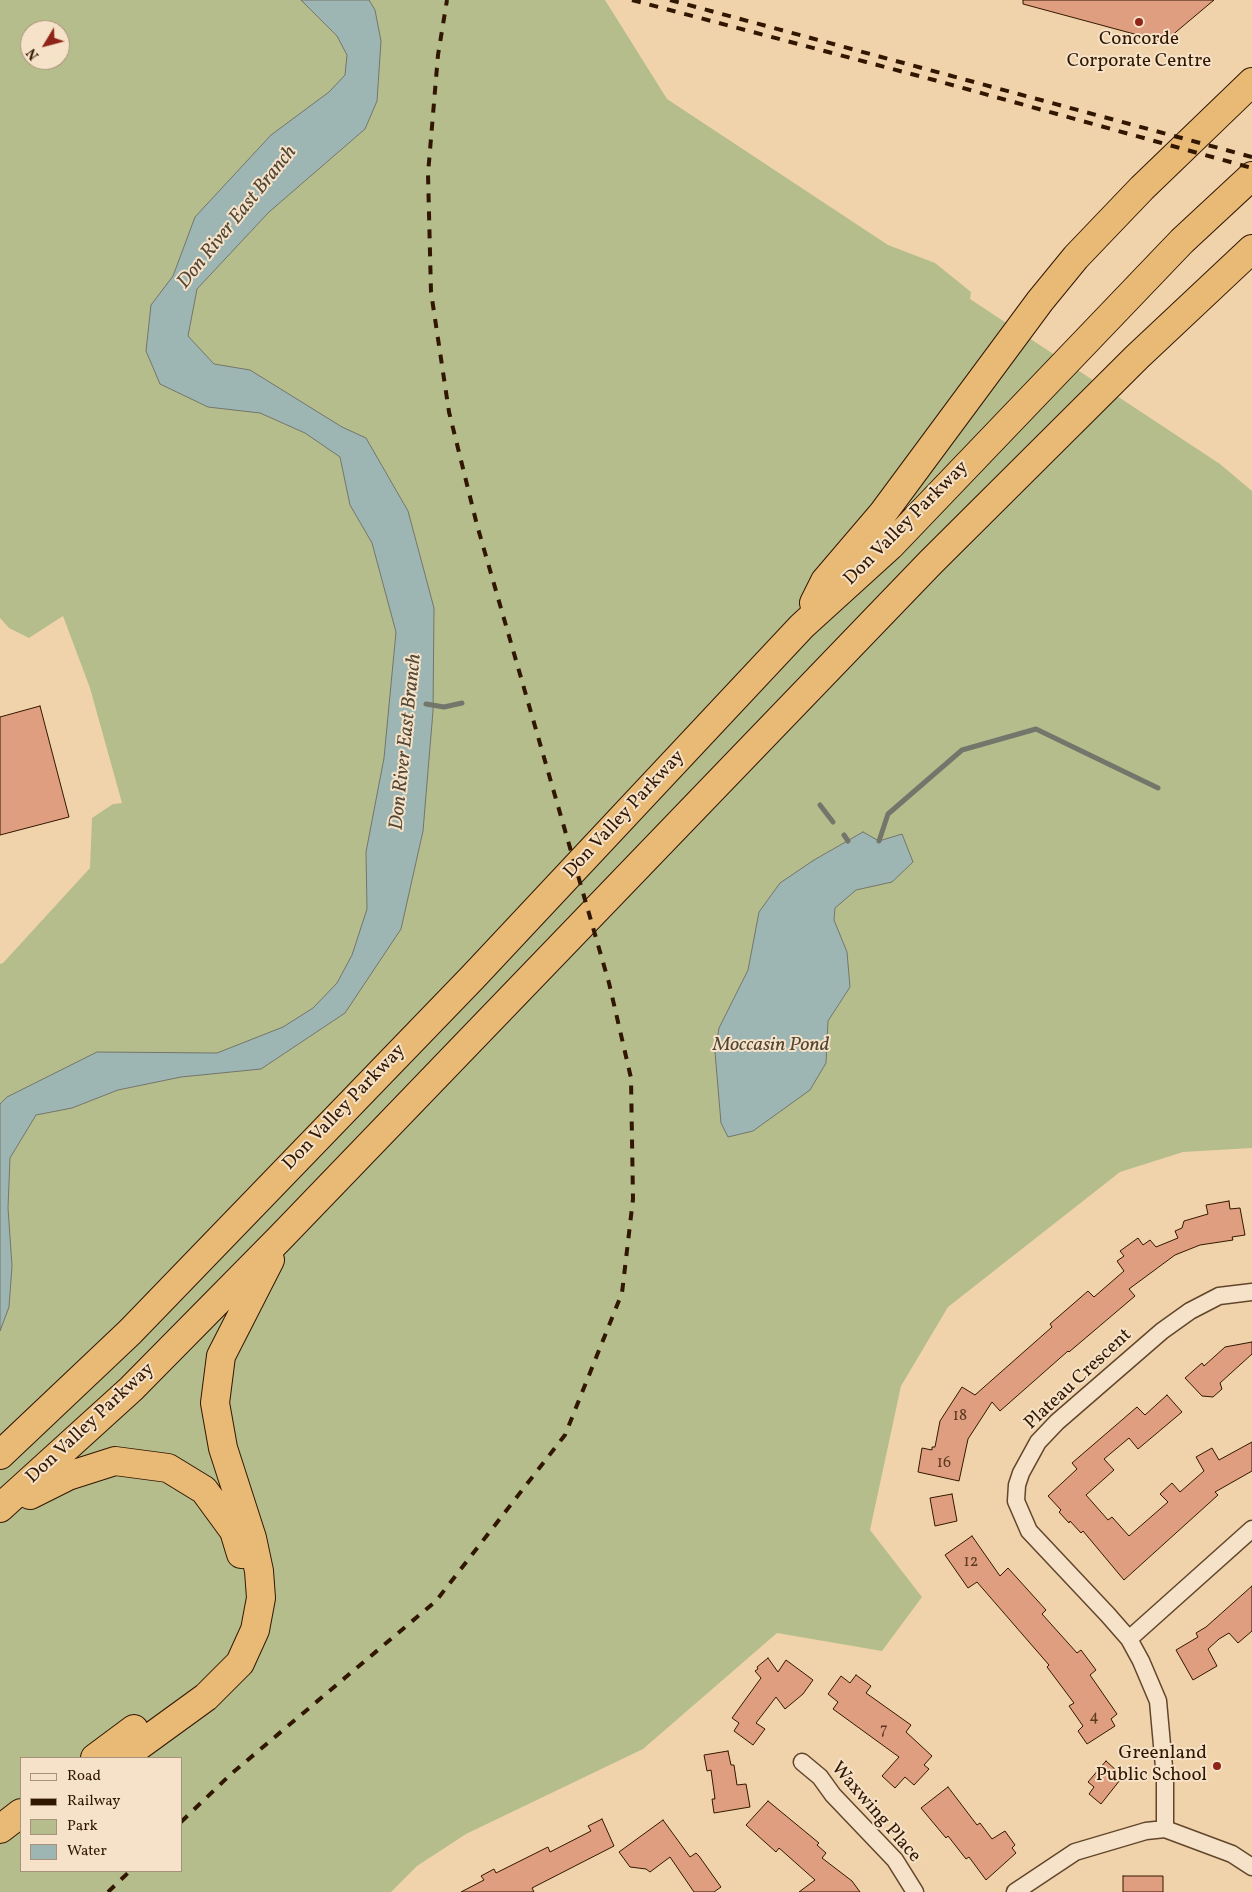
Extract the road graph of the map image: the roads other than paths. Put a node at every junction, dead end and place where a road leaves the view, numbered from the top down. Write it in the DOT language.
graph roads {
  1 [pos="1252,82"];
  2 [pos="1252,176"];
  3 [pos="1252,249"];
  4 [pos="802,626"];
  5 [pos="280,1238"];
  6 [pos="1252,1292"];
  7 [pos="67,1390"];
  8 [pos="0,1431"];
  9 [pos="0,1455"];
  10 [pos="0,1509"];
  11 [pos="1252,1530"];
  12 [pos="1129,1639"];
  13 [pos="96,1757"];
  14 [pos="123,1757"];
  15 [pos="802,1762"];
  16 [pos="20,1815"];
  17 [pos="0,1829"];
  18 [pos="1165,1829"];
  19 [pos="20,1833"];
  20 [pos="0,1847"];
  21 [pos="1252,1867"];
  22 [pos="915,1892"];
  23 [pos="1015,1892"];
  1 -- 4 [label="highway"];
  2 -- 4 [label="highway, Don Valley Parkway"];
  3 -- 5 [label="highway, Don Valley Parkway"];
  4 -- 7 [label="highway, Don Valley Parkway"];
  5 -- 10 [label="highway, Don Valley Parkway"];
  5 -- 14 [label="highway"];
  6 -- 12 [label="street, Plateau Crescent"];
  7 -- 8 [label="highway"];
  7 -- 9 [label="highway, Don Valley Parkway"];
  10 -- 13 [label="highway"];
  11 -- 12 [label="street"];
  12 -- 18 [label="street, Plateau Crescent"];
  15 -- 22 [label="street, Waxwing Place"];
  16 -- 17 [label="highway"];
  18 -- 21 [label="street"];
  18 -- 23 [label="street"];
  19 -- 20 [label="highway"];
}
